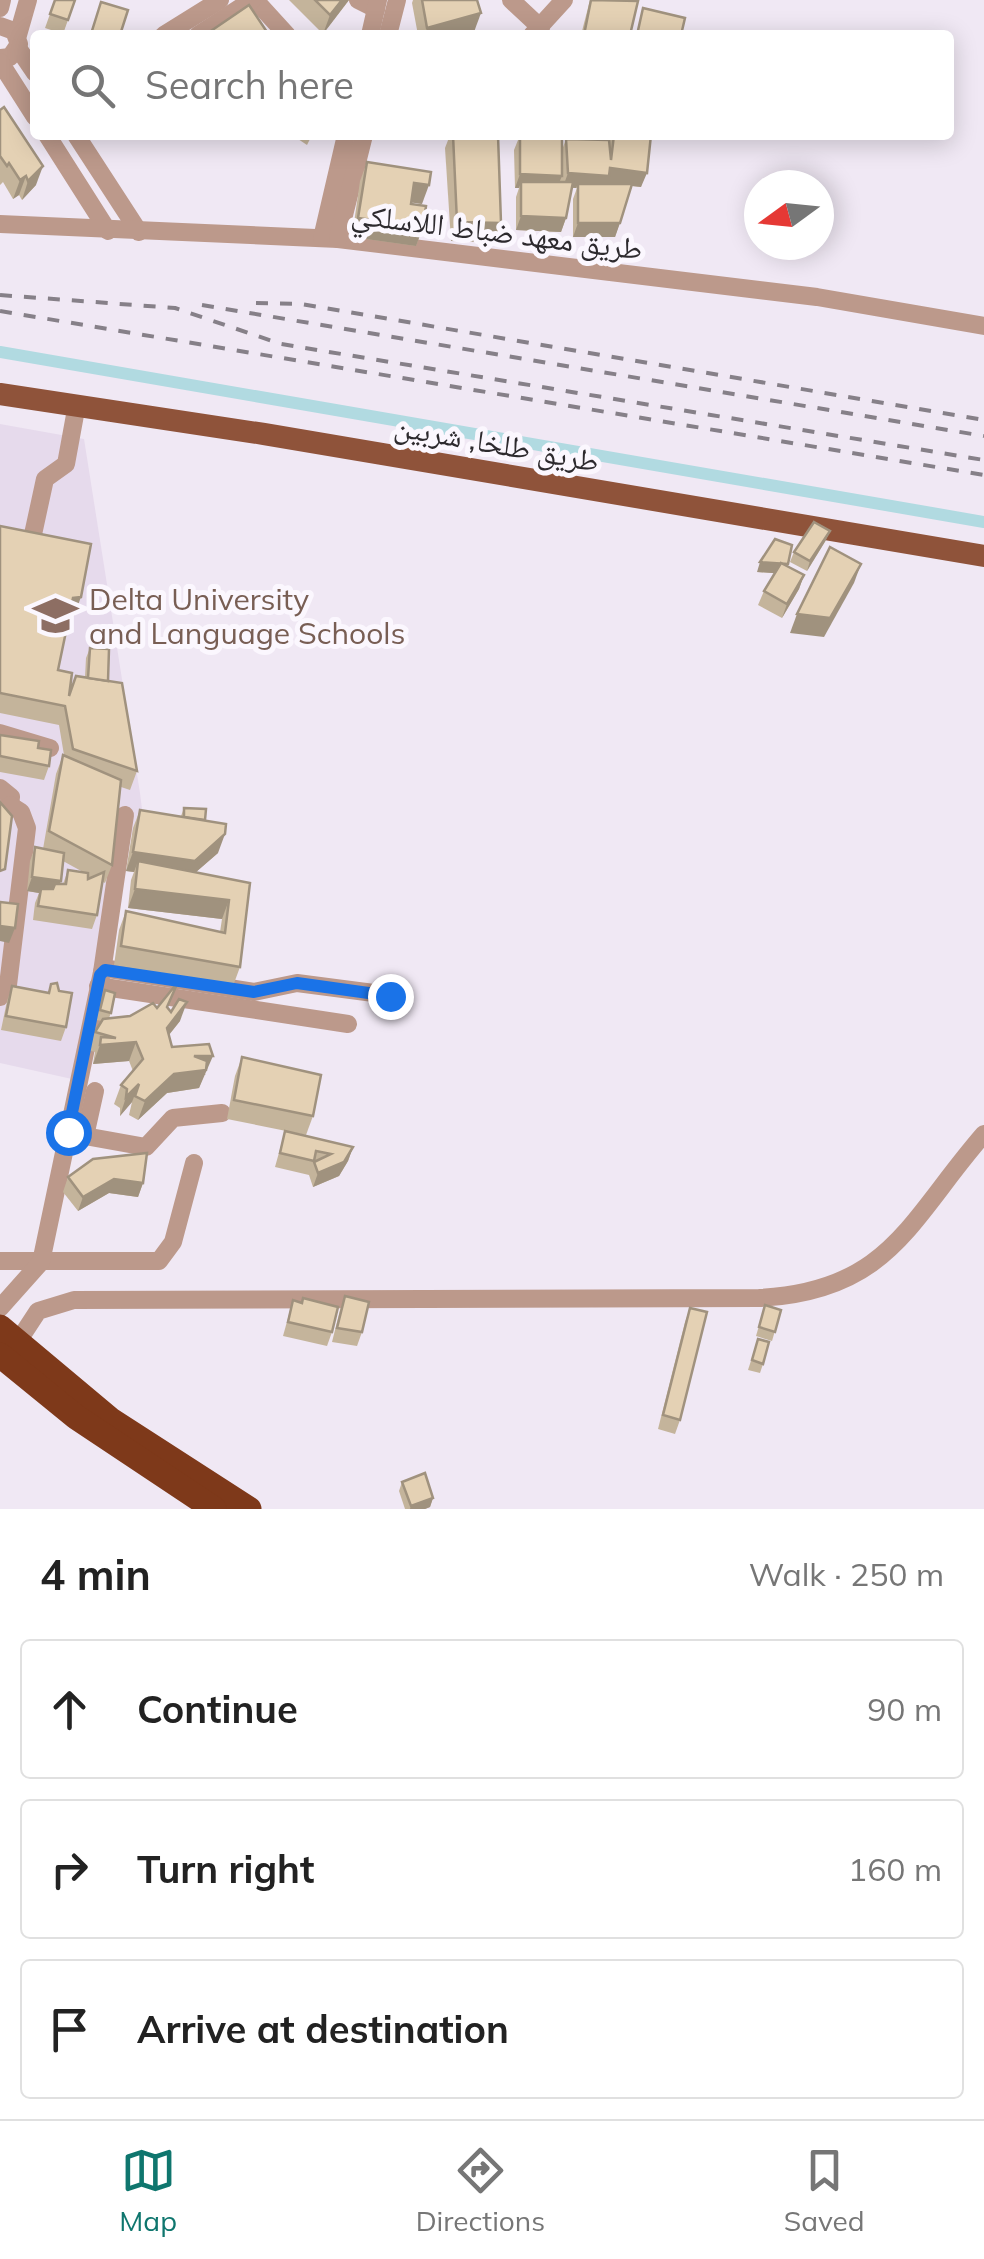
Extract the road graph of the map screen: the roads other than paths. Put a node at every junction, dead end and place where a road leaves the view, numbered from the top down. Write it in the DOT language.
graph roads {
  1 [pos="2,0"];
  2 [pos="28,0"];
  3 [pos="220,0"];
  4 [pos="254,0"];
  5 [pos="358,0"];
  6 [pos="397,0"];
  7 [pos="511,0"];
  8 [pos="557,3"];
  9 [pos="377,5"];
  10 [pos="0,8"];
  11 [pos="0,26"];
  12 [pos="172,30"];
  13 [pos="206,30"];
  14 [pos="282,30"];
  15 [pos="371,30"];
  16 [pos="389,30"];
  17 [pos="535,30"];
  18 [pos="537,30"];
  19 [pos="18,42"];
  20 [pos="0,60"];
  21 [pos="30,65"];
  22 [pos="30,109"];
  23 [pos="50,140"];
  24 [pos="79,140"];
  25 [pos="345,140"];
  26 [pos="362,140"];
  27 [pos="0,224"];
  28 [pos="108,231"];
  29 [pos="140,232"];
  30 [pos="330,238"];
  31 [pos="984,326"];
  32 [pos="0,394"];
  33 [pos="77,404"];
  34 [pos="31,539"];
  35 [pos="984,556"];
  36 [pos="0,734"];
  37 [pos="50,748"];
  38 [pos="0,788"];
  39 [pos="5,808"];
  40 [pos="125,815"];
  41 [pos="100,979"];
  42 [pos="390,996"];
  43 [pos="0,997"];
  44 [pos="348,1024"];
  45 [pos="94,1091"];
  46 [pos="222,1113"];
  47 [pos="77,1134"];
  48 [pos="984,1134"];
  49 [pos="194,1163"];
  50 [pos="0,1262"];
  51 [pos="42,1262"];
  52 [pos="0,1308"];
  53 [pos="6,1341"];
  54 [pos="214,1509"];
  55 [pos="249,1509"];
  1 -- 10 [label="street"];
  2 -- 19 [label="street"];
  3 -- 12 [label="street"];
  4 -- 13 [label="street"];
  4 -- 14 [label="street"];
  5 -- 9 [label="street"];
  6 -- 16 [label="street"];
  7 -- 17 [label="street"];
  8 -- 18 [label="street"];
  9 -- 15 [label="street"];
  11 -- 19 [label="street"];
  19 -- 20 [label="street"];
  19 -- 21 [label="street"];
  20 -- 22 [label="street"];
  23 -- 28 [label="street"];
  24 -- 29 [label="street"];
  25 -- 30 [label="street"];
  26 -- 30 [label="street"];
  27 -- 28 [label="street, طريق معهد ضباط اللاسلكي"];
  28 -- 29 [label="street, طريق معهد ضباط اللاسلكي"];
  29 -- 30 [label="street, طريق معهد ضباط اللاسلكي"];
  30 -- 31 [label="street, طريق معهد ضباط اللاسلكي"];
  32 -- 33 [label="main road, طريق طلخا, شربين"];
  33 -- 34 [label="street"];
  33 -- 35 [label="main road, طريق طلخا, شربين"];
  36 -- 37 [label="street"];
  38 -- 39 [label="street"];
  39 -- 43 [label="street"];
  40 -- 41 [label="street"];
  41 -- 42 [label="street"];
  41 -- 44 [label="street"];
  41 -- 47 [label="street"];
  45 -- 47 [label="street"];
  46 -- 47 [label="street"];
  47 -- 51 [label="street"];
  48 -- 53 [label="street"];
  49 -- 51 [label="street"];
  50 -- 51 [label="street"];
  51 -- 52 [label="street"];
  53 -- 54 [label="highway"];
  53 -- 55 [label="highway"];
}
